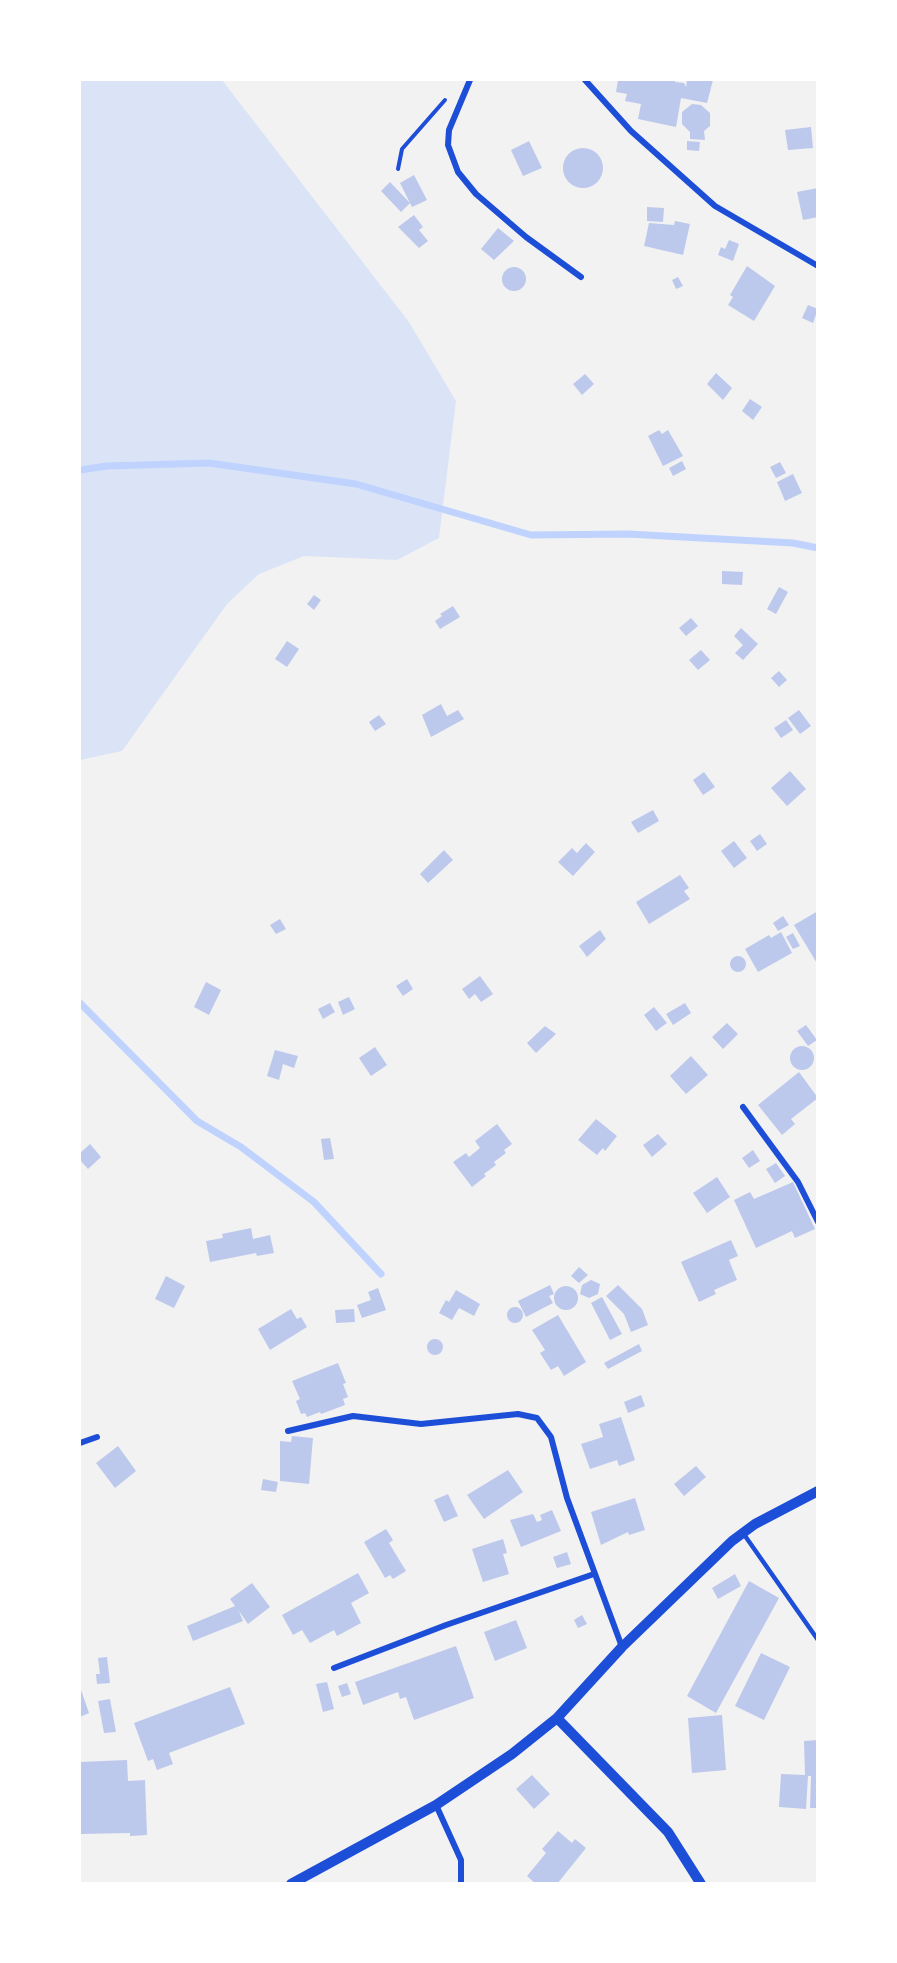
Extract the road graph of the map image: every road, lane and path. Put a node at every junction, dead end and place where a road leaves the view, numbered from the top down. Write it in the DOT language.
graph roads {
  1 [pos="470,80"];
  2 [pos="585,80"];
  3 [pos="448,96"];
  4 [pos="398,169"];
  5 [pos="818,266"];
  6 [pos="581,277"];
  7 [pos="743,1107"];
  8 [pos="818,1222"];
  9 [pos="288,1431"];
  10 [pos="97,1437"];
  11 [pos="80,1443"];
  12 [pos="818,1491"];
  13 [pos="743,1533"];
  14 [pos="594,1574"];
  15 [pos="818,1640"];
  16 [pos="622,1647"];
  17 [pos="334,1668"];
  18 [pos="557,1718"];
  19 [pos="436,1805"];
  20 [pos="291,1884"];
  21 [pos="461,1884"];
  22 [pos="701,1884"];
  1 -- 6 [label="street"];
  2 -- 5 [label="street"];
  3 -- 4 [label="path"];
  7 -- 8 [label="street"];
  9 -- 14 [label="street"];
  10 -- 11 [label="street"];
  12 -- 13 [label="street"];
  13 -- 15 [label="lane"];
  13 -- 16 [label="street"];
  14 -- 16 [label="street"];
  14 -- 17 [label="street"];
  16 -- 18 [label="street"];
  18 -- 19 [label="street"];
  18 -- 22 [label="street"];
  19 -- 20 [label="street"];
  19 -- 21 [label="street"];
}
